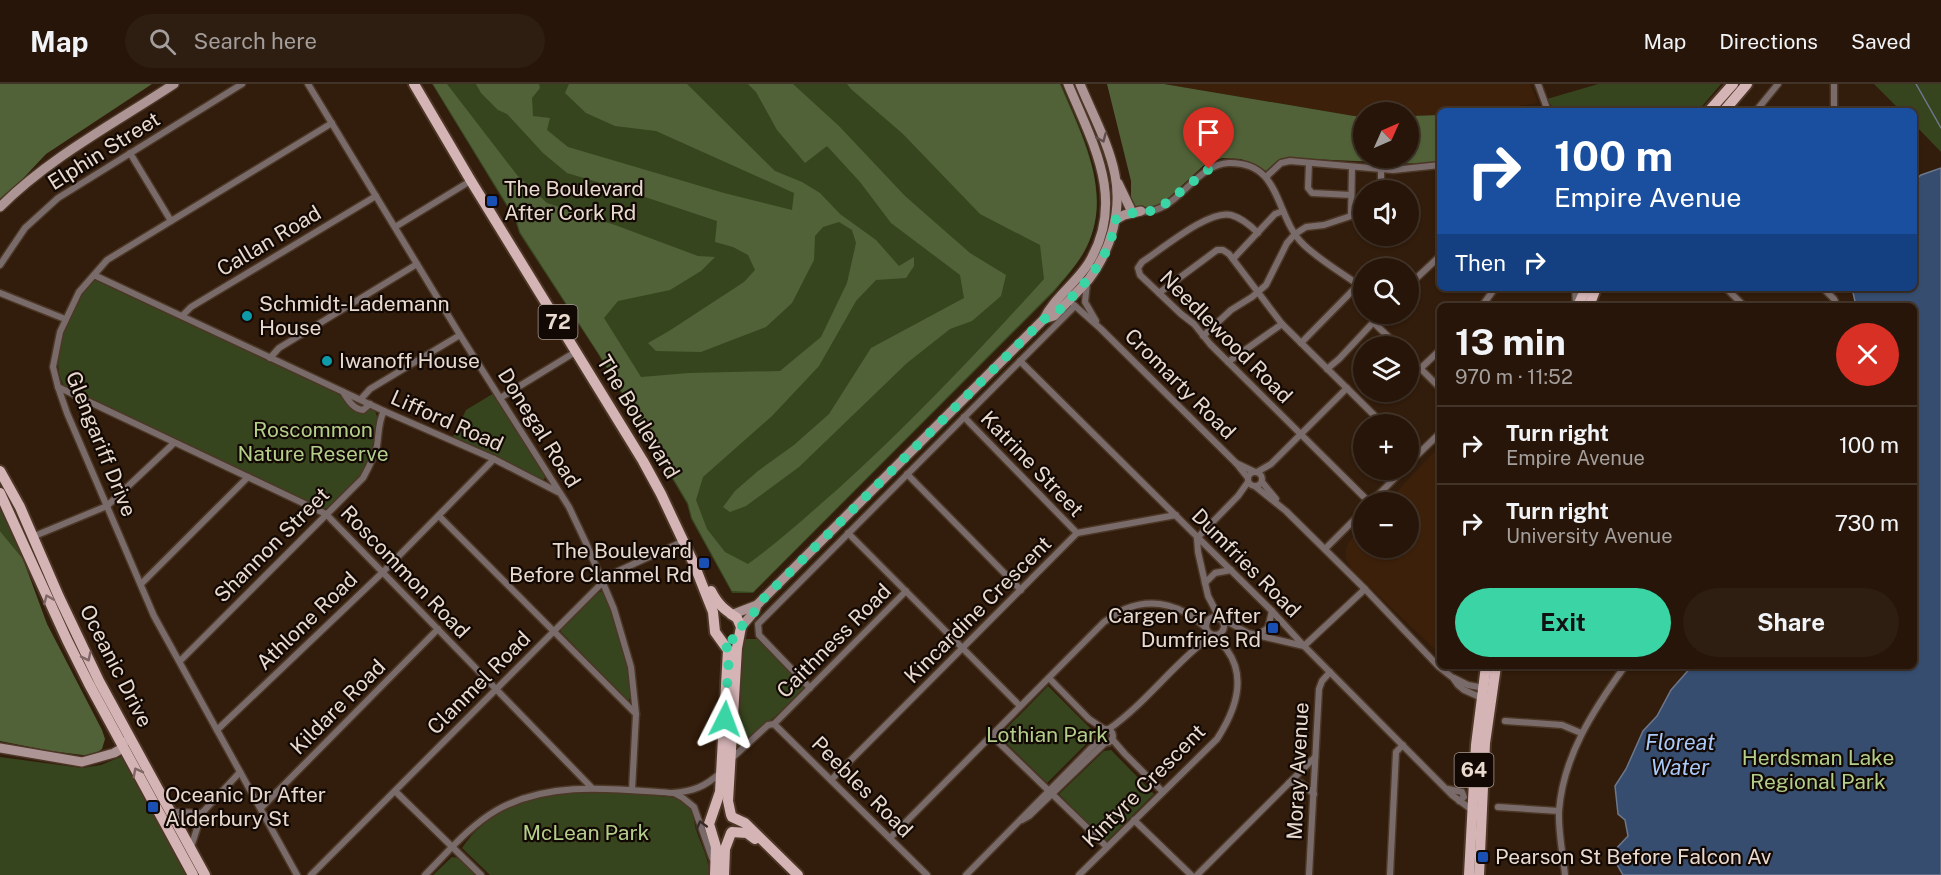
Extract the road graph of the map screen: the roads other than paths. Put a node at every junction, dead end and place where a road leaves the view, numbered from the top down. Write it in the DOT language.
graph roads {
  1 [pos="174,84"];
  2 [pos="242,84"];
  3 [pos="308,84"];
  4 [pos="414,84"];
  5 [pos="420,84"];
  6 [pos="1068,84"];
  7 [pos="1080,84"];
  8 [pos="1538,84"];
  9 [pos="1733,84"];
  10 [pos="1747,84"];
  11 [pos="1778,84"];
  12 [pos="1834,84"];
  13 [pos="1547,108"];
  14 [pos="1713,108"];
  15 [pos="1727,108"];
  16 [pos="1758,108"];
  17 [pos="1834,108"];
  18 [pos="332,123"];
  19 [pos="130,153"];
  20 [pos="1309,163"];
  21 [pos="1437,165"];
  22 [pos="1352,166"];
  23 [pos="1382,169"];
  24 [pos="1266,177"];
  25 [pos="1116,178"];
  26 [pos="473,179"];
  27 [pos="1381,180"];
  28 [pos="1351,195"];
  29 [pos="375,196"];
  30 [pos="1111,205"];
  31 [pos="0,207"];
  32 [pos="1136,210"];
  33 [pos="1283,211"];
  34 [pos="1351,216"];
  35 [pos="1115,220"];
  36 [pos="171,221"];
  37 [pos="395,227"];
  38 [pos="1258,233"];
  39 [pos="1295,234"];
  40 [pos="1437,258"];
  41 [pos="1233,259"];
  42 [pos="417,264"];
  43 [pos="0,265"];
  44 [pos="93,274"];
  45 [pos="1419,275"];
  46 [pos="1087,281"];
  47 [pos="1353,282"];
  48 [pos="1589,291"];
  49 [pos="1729,291"];
  50 [pos="1826,291"];
  51 [pos="1259,292"];
  52 [pos="0,293"];
  53 [pos="1159,293"];
  54 [pos="1353,294"];
  55 [pos="1069,300"];
  56 [pos="1579,303"];
  57 [pos="1741,303"];
  58 [pos="1836,303"];
  59 [pos="182,316"];
  60 [pos="65,319"];
  61 [pos="1282,324"];
  62 [pos="1371,324"];
  63 [pos="1375,324"];
  64 [pos="1101,329"];
  65 [pos="460,335"];
  66 [pos="1203,336"];
  67 [pos="1388,336"];
  68 [pos="1301,343"];
  69 [pos="578,350"];
  70 [pos="1437,353"];
  71 [pos="270,358"];
  72 [pos="1020,361"];
  73 [pos="1228,362"];
  74 [pos="1421,368"];
  75 [pos="1328,369"];
  76 [pos="1437,385"];
  77 [pos="58,387"];
  78 [pos="1347,388"];
  79 [pos="342,391"];
  80 [pos="500,398"];
  81 [pos="361,399"];
  82 [pos="370,404"];
  83 [pos="384,411"];
  84 [pos="1373,414"];
  85 [pos="964,417"];
  86 [pos="1300,434"];
  87 [pos="1437,436"];
  88 [pos="174,442"];
  89 [pos="1419,454"];
  90 [pos="494,459"];
  91 [pos="1236,463"];
  92 [pos="1271,464"];
  93 [pos="0,471"];
  94 [pos="1256,472"];
  95 [pos="908,474"];
  96 [pos="248,477"];
  97 [pos="1248,480"];
  98 [pos="1393,480"];
  99 [pos="1259,484"];
  100 [pos="558,492"];
  101 [pos="1360,492"];
  102 [pos="1380,492"];
  103 [pos="0,493"];
  104 [pos="1238,496"];
  105 [pos="107,506"];
  106 [pos="326,514"];
  107 [pos="1176,515"];
  108 [pos="439,516"];
  109 [pos="1353,521"];
  110 [pos="848,533"];
  111 [pos="1077,533"];
  112 [pos="28,538"];
  113 [pos="1197,538"];
  114 [pos="685,540"];
  115 [pos="1325,549"];
  116 [pos="1231,570"];
  117 [pos="382,572"];
  118 [pos="604,581"];
  119 [pos="1205,583"];
  120 [pos="141,584"];
  121 [pos="1365,589"];
  122 [pos="1021,590"];
  123 [pos="906,591"];
  124 [pos="1213,604"];
  125 [pos="757,605"];
  126 [pos="1272,611"];
  127 [pos="730,614"];
  128 [pos="1195,617"];
  129 [pos="1209,619"];
  130 [pos="1222,620"];
  131 [pos="715,625"];
  132 [pos="1206,628"];
  133 [pos="438,629"];
  134 [pos="1241,630"];
  135 [pos="740,631"];
  136 [pos="1223,631"];
  137 [pos="554,632"];
  138 [pos="1213,635"];
  139 [pos="1256,636"];
  140 [pos="723,640"];
  141 [pos="1304,646"];
  142 [pos="1195,648"];
  143 [pos="963,649"];
  144 [pos="1227,650"];
  145 [pos="180,661"];
  146 [pos="1437,664"];
  147 [pos="1443,669"];
  148 [pos="1486,669"];
  149 [pos="1495,669"];
  150 [pos="1623,669"];
  151 [pos="1330,672"];
  152 [pos="1048,678"];
  153 [pos="1453,678"];
  154 [pos="497,688"];
  155 [pos="810,688"];
  156 [pos="1486,694"];
  157 [pos="1020,706"];
  158 [pos="636,714"];
  159 [pos="119,717"];
  160 [pos="1506,721"];
  161 [pos="774,723"];
  162 [pos="217,730"];
  163 [pos="1581,733"];
  164 [pos="991,735"];
  165 [pos="1106,736"];
  166 [pos="123,745"];
  167 [pos="1403,745"];
  168 [pos="0,748"];
  169 [pos="138,751"];
  170 [pos="1316,756"];
  171 [pos="730,760"];
  172 [pos="722,771"];
  173 [pos="240,772"];
  174 [pos="831,780"];
  175 [pos="1288,783"];
  176 [pos="592,788"];
  177 [pos="632,790"];
  178 [pos="395,791"];
  179 [pos="1050,792"];
  180 [pos="1163,792"];
  181 [pos="673,793"];
  182 [pos="1314,794"];
  183 [pos="1498,807"];
  184 [pos="261,808"];
  185 [pos="1472,810"];
  186 [pos="1559,810"];
  187 [pos="202,813"];
  188 [pos="714,814"];
  189 [pos="731,816"];
  190 [pos="168,819"];
  191 [pos="1134,820"];
  192 [pos="731,832"];
  193 [pos="713,834"];
  194 [pos="890,838"];
  195 [pos="184,847"];
  196 [pos="1107,847"];
  197 [pos="453,848"];
  198 [pos="715,871"];
  199 [pos="193,875"];
  200 [pos="205,875"];
  201 [pos="297,875"];
  202 [pos="311,875"];
  203 [pos="425,875"];
  204 [pos="481,875"];
  205 [pos="724,875"];
  206 [pos="791,875"];
  207 [pos="798,875"];
  208 [pos="927,875"];
  209 [pos="966,875"];
  210 [pos="1079,875"];
  211 [pos="1191,875"];
  212 [pos="1197,875"];
  213 [pos="1309,875"];
  214 [pos="1390,875"];
  215 [pos="1469,875"];
  216 [pos="1479,875"];
  217 [pos="1565,875"];
  1 -- 31 [label="main road"];
  2 -- 19 [label="street, Elphin Street"];
  3 -- 18 [label="street, Donegal Road"];
  4 -- 26 [label="main road, The Boulevard / 72"];
  5 -- 26 [label="main road, The Boulevard / 72"];
  6 -- 30 [label="main road"];
  7 -- 25 [label="main road, one-way"];
  8 -- 13 [label="street"];
  9 -- 14 [label="main road"];
  10 -- 15 [label="main road"];
  11 -- 16 [label="street"];
  12 -- 17 [label="street"];
  18 -- 29 [label="street, Donegal Road"];
  18 -- 36 [label="street, Glengariff Drive"];
  19 -- 36 [label="street"];
  19 -- 43 [label="street, Elphin Street"];
  20 -- 22 [label="street"];
  20 -- 24 [label="street"];
  20 -- 28 [label="street"];
  21 -- 23 [label="street"];
  22 -- 23 [label="street"];
  22 -- 28 [label="street"];
  23 -- 27 [label="street"];
  24 -- 32 [label="street"];
  24 -- 33 [label="street"];
  25 -- 30 [label="main road"];
  25 -- 32 [label="main road"];
  26 -- 37 [label="street"];
  26 -- 69 [label="main road, The Boulevard / 72"];
  28 -- 34 [label="street"];
  29 -- 37 [label="street, Donegal Road"];
  29 -- 59 [label="street, Callan Road"];
  30 -- 32 [label="street"];
  30 -- 35 [label="main road"];
  30 -- 55 [label="main road"];
  32 -- 35 [label="main road"];
  33 -- 38 [label="street"];
  33 -- 39 [label="street"];
  34 -- 39 [label="street"];
  35 -- 46 [label="main road"];
  36 -- 44 [label="street, Glengariff Drive"];
  37 -- 42 [label="street, Donegal Road"];
  38 -- 41 [label="street"];
  38 -- 53 [label="street, Needlewood Road"];
  39 -- 47 [label="street"];
  39 -- 51 [label="street"];
  40 -- 45 [label="street"];
  41 -- 51 [label="street"];
  41 -- 53 [label="street"];
  42 -- 65 [label="street, Donegal Road"];
  42 -- 71 [label="street"];
  44 -- 59 [label="street, Lifford Road"];
  44 -- 60 [label="street, Glengariff Drive"];
  46 -- 55 [label="main road"];
  46 -- 64 [label="street, Cromarty Road"];
  48 -- 56 [label="main road"];
  49 -- 57 [label="street"];
  50 -- 58 [label="street"];
  51 -- 61 [label="street"];
  51 -- 66 [label="street"];
  52 -- 60 [label="street"];
  53 -- 66 [label="street, Needlewood Road"];
  54 -- 68 [label="street"];
  55 -- 64 [label="street, Cromarty Road"];
  55 -- 72 [label="street"];
  55 -- 125 [label="main road"];
  59 -- 71 [label="street, Lifford Road"];
  60 -- 77 [label="street, Glengariff Drive"];
  61 -- 68 [label="street"];
  61 -- 73 [label="street"];
  62 -- 75 [label="street"];
  63 -- 67 [label="street"];
  64 -- 91 [label="street, Cromarty Road"];
  65 -- 80 [label="street, Donegal Road"];
  65 -- 81 [label="street"];
  66 -- 73 [label="street, Needlewood Road"];
  68 -- 75 [label="street"];
  69 -- 80 [label="street"];
  69 -- 114 [label="main road, The Boulevard / 72"];
  70 -- 74 [label="street"];
  71 -- 79 [label="street, Lifford Road"];
  72 -- 85 [label="street"];
  72 -- 107 [label="street, Dumfries Road"];
  73 -- 86 [label="street, Needlewood Road"];
  74 -- 76 [label="street"];
  75 -- 78 [label="street"];
  77 -- 88 [label="street, Roscommon Road"];
  77 -- 105 [label="street, Glengariff Drive"];
  78 -- 84 [label="street"];
  78 -- 86 [label="street"];
  79 -- 81 [label="street, Lifford Road"];
  79 -- 82 [label="street"];
  80 -- 100 [label="street, Donegal Road"];
  81 -- 82 [label="street, Lifford Road"];
  82 -- 83 [label="street, Lifford Road"];
  83 -- 90 [label="street, Lifford Road"];
  83 -- 106 [label="street, Shannon Street"];
  85 -- 95 [label="street"];
  85 -- 111 [label="street, Katrine Street"];
  86 -- 92 [label="street"];
  86 -- 101 [label="street, Needlewood Road"];
  87 -- 89 [label="street"];
  88 -- 96 [label="street, Roscommon Road"];
  88 -- 105 [label="street"];
  90 -- 100 [label="street, Lifford Road"];
  90 -- 108 [label="street, Athlone Road"];
  91 -- 94 [label="street, Cromarty Road"];
  91 -- 97 [label="street, Cromarty Road"];
  92 -- 94 [label="street"];
  92 -- 99 [label="street"];
  93 -- 112 [label="main road, Oceanic Drive"];
  94 -- 97 [label="street"];
  94 -- 99 [label="street, Cromarty Road"];
  95 -- 110 [label="street"];
  95 -- 122 [label="street"];
  96 -- 106 [label="street, Roscommon Road"];
  96 -- 120 [label="street"];
  97 -- 99 [label="street, Cromarty Road"];
  97 -- 104 [label="street"];
  98 -- 102 [label="street"];
  99 -- 104 [label="street"];
  99 -- 115 [label="street, Cromarty Road"];
  100 -- 118 [label="street, Donegal Road"];
  103 -- 112 [label="main road, Oceanic Drive"];
  104 -- 113 [label="street"];
  105 -- 112 [label="street"];
  105 -- 120 [label="street, Glengariff Drive"];
  106 -- 117 [label="street, Roscommon Road"];
  106 -- 145 [label="street, Shannon Street"];
  107 -- 111 [label="street, Kincardine Crescent"];
  107 -- 113 [label="street, Dumfries Road"];
  108 -- 117 [label="street, Athlone Road"];
  108 -- 137 [label="street"];
  109 -- 115 [label="street"];
  110 -- 123 [label="street"];
  110 -- 155 [label="street"];
  111 -- 122 [label="street, Kincardine Crescent"];
  112 -- 159 [label="main road, Oceanic Drive, one-way"];
  166 -- 112 [label="main road, Oceanic Drive, one-way"];
  113 -- 116 [label="street, Dumfries Road"];
  113 -- 119 [label="street"];
  114 -- 118 [label="street, Clanmel Road"];
  114 -- 127 [label="main road, The Boulevard / 72"];
  114 -- 131 [label="main road, The Boulevard / 72"];
  115 -- 121 [label="street, Cromarty Road"];
  116 -- 119 [label="street"];
  116 -- 126 [label="street, Dumfries Road"];
  117 -- 133 [label="street, Roscommon Road"];
  117 -- 162 [label="street, Athlone Road"];
  118 -- 137 [label="street, Clanmel Road"];
  118 -- 158 [label="street, Donegal Road"];
  119 -- 124 [label="street"];
  120 -- 145 [label="street, Glengariff Drive"];
  121 -- 141 [label="street"];
  121 -- 146 [label="street, Cromarty Road"];
  122 -- 143 [label="street, Kincardine Crescent"];
  123 -- 143 [label="street"];
  123 -- 155 [label="street, Caithness Road"];
  124 -- 129 [label="street"];
  124 -- 130 [label="street"];
  125 -- 127 [label="main road"];
  125 -- 135 [label="main road"];
  126 -- 139 [label="street"];
  126 -- 141 [label="street, Dumfries Road"];
  127 -- 131 [label="main road"];
  127 -- 135 [label="main road, 72"];
  128 -- 129 [label="street"];
  128 -- 132 [label="street, Kintyre Crescent"];
  128 -- 152 [label="street"];
  129 -- 130 [label="street"];
  129 -- 132 [label="street"];
  130 -- 134 [label="street"];
  130 -- 136 [label="street, Kintyre Crescent"];
  131 -- 140 [label="main road, 72"];
  132 -- 138 [label="street, Kintyre Crescent"];
  132 -- 142 [label="street"];
  133 -- 154 [label="street, Roscommon Road"];
  133 -- 184 [label="street, Kildare Road"];
  134 -- 136 [label="street"];
  134 -- 139 [label="street"];
  135 -- 140 [label="main road"];
  135 -- 171 [label="main road"];
  136 -- 138 [label="street"];
  136 -- 144 [label="street, Kintyre Crescent"];
  137 -- 154 [label="street, Clanmel Road"];
  137 -- 158 [label="street"];
  138 -- 142 [label="street"];
  138 -- 144 [label="street, Kintyre Crescent"];
  139 -- 141 [label="street"];
  140 -- 172 [label="main road, 72"];
  141 -- 151 [label="street, Dumfries Road"];
  142 -- 165 [label="street"];
  143 -- 157 [label="street"];
  143 -- 174 [label="street, Kincardine Crescent"];
  144 -- 180 [label="street, Kintyre Crescent"];
  145 -- 162 [label="street, Glengariff Drive"];
  147 -- 153 [label="street, Cromarty Road"];
  148 -- 156 [label="main road, 64"];
  149 -- 156 [label="main road, 64"];
  150 -- 163 [label="street"];
  151 -- 167 [label="street, Dumfries Road"];
  151 -- 170 [label="street, Moray Avenue"];
  152 -- 157 [label="street"];
  152 -- 165 [label="street"];
  153 -- 156 [label="street, Cromarty Road"];
  153 -- 156 [label="street, Cromarty Road"];
  154 -- 176 [label="street, Roscommon Road"];
  154 -- 178 [label="street, Clanmel Road"];
  155 -- 161 [label="street, Caithness Road"];
  156 -- 185 [label="main road, 64"];
  156 -- 216 [label="main road, 64"];
  157 -- 164 [label="street"];
  158 -- 177 [label="street, Donegal Road"];
  159 -- 166 [label="main road"];
  159 -- 169 [label="main road, Oceanic Drive"];
  160 -- 163 [label="street"];
  161 -- 171 [label="street, Caithness Road"];
  161 -- 174 [label="street, Peebles Road"];
  162 -- 173 [label="street, Glengariff Drive"];
  163 -- 186 [label="street"];
  164 -- 179 [label="street"];
  164 -- 194 [label="street"];
  165 -- 179 [label="street"];
  165 -- 180 [label="street"];
  166 -- 168 [label="main road"];
  166 -- 169 [label="main road"];
  190 -- 166 [label="main road, Oceanic Drive, one-way"];
  167 -- 185 [label="street, Dumfries Road"];
  167 -- 214 [label="street"];
  169 -- 190 [label="main road, Oceanic Drive"];
  170 -- 175 [label="street"];
  170 -- 182 [label="street, Moray Avenue"];
  171 -- 189 [label="main road"];
  172 -- 181 [label="street"];
  172 -- 188 [label="main road, 72"];
  173 -- 184 [label="street, Glengariff Drive"];
  173 -- 187 [label="street"];
  174 -- 194 [label="street, Peebles Road"];
  175 -- 182 [label="street"];
  175 -- 212 [label="street"];
  176 -- 177 [label="street"];
  176 -- 197 [label="street"];
  177 -- 181 [label="street"];
  178 -- 197 [label="street"];
  178 -- 202 [label="street, Clanmel Road"];
  179 -- 196 [label="street"];
  179 -- 209 [label="street"];
  180 -- 191 [label="street, Kintyre Crescent"];
  198 -- 181 [label="street, one-way"];
  182 -- 213 [label="street, Moray Avenue"];
  183 -- 186 [label="street"];
  184 -- 201 [label="street, Glengariff Drive"];
  185 -- 215 [label="main road, 64"];
  186 -- 217 [label="street"];
  187 -- 190 [label="street"];
  187 -- 195 [label="street"];
  188 -- 189 [label="main road"];
  188 -- 193 [label="main road, 72"];
  189 -- 192 [label="main road"];
  189 -- 207 [label="main road"];
  190 -- 195 [label="main road, Oceanic Drive"];
  191 -- 196 [label="street, Kintyre Crescent"];
  191 -- 211 [label="street"];
  192 -- 193 [label="main road"];
  192 -- 205 [label="main road"];
  192 -- 206 [label="main road"];
  193 -- 198 [label="main road"];
  194 -- 208 [label="street, Peebles Road"];
  195 -- 199 [label="main road, Oceanic Drive"];
  195 -- 200 [label="main road, Oceanic Drive"];
  196 -- 210 [label="street, Kintyre Crescent"];
  197 -- 203 [label="street"];
  197 -- 204 [label="street"];
}
